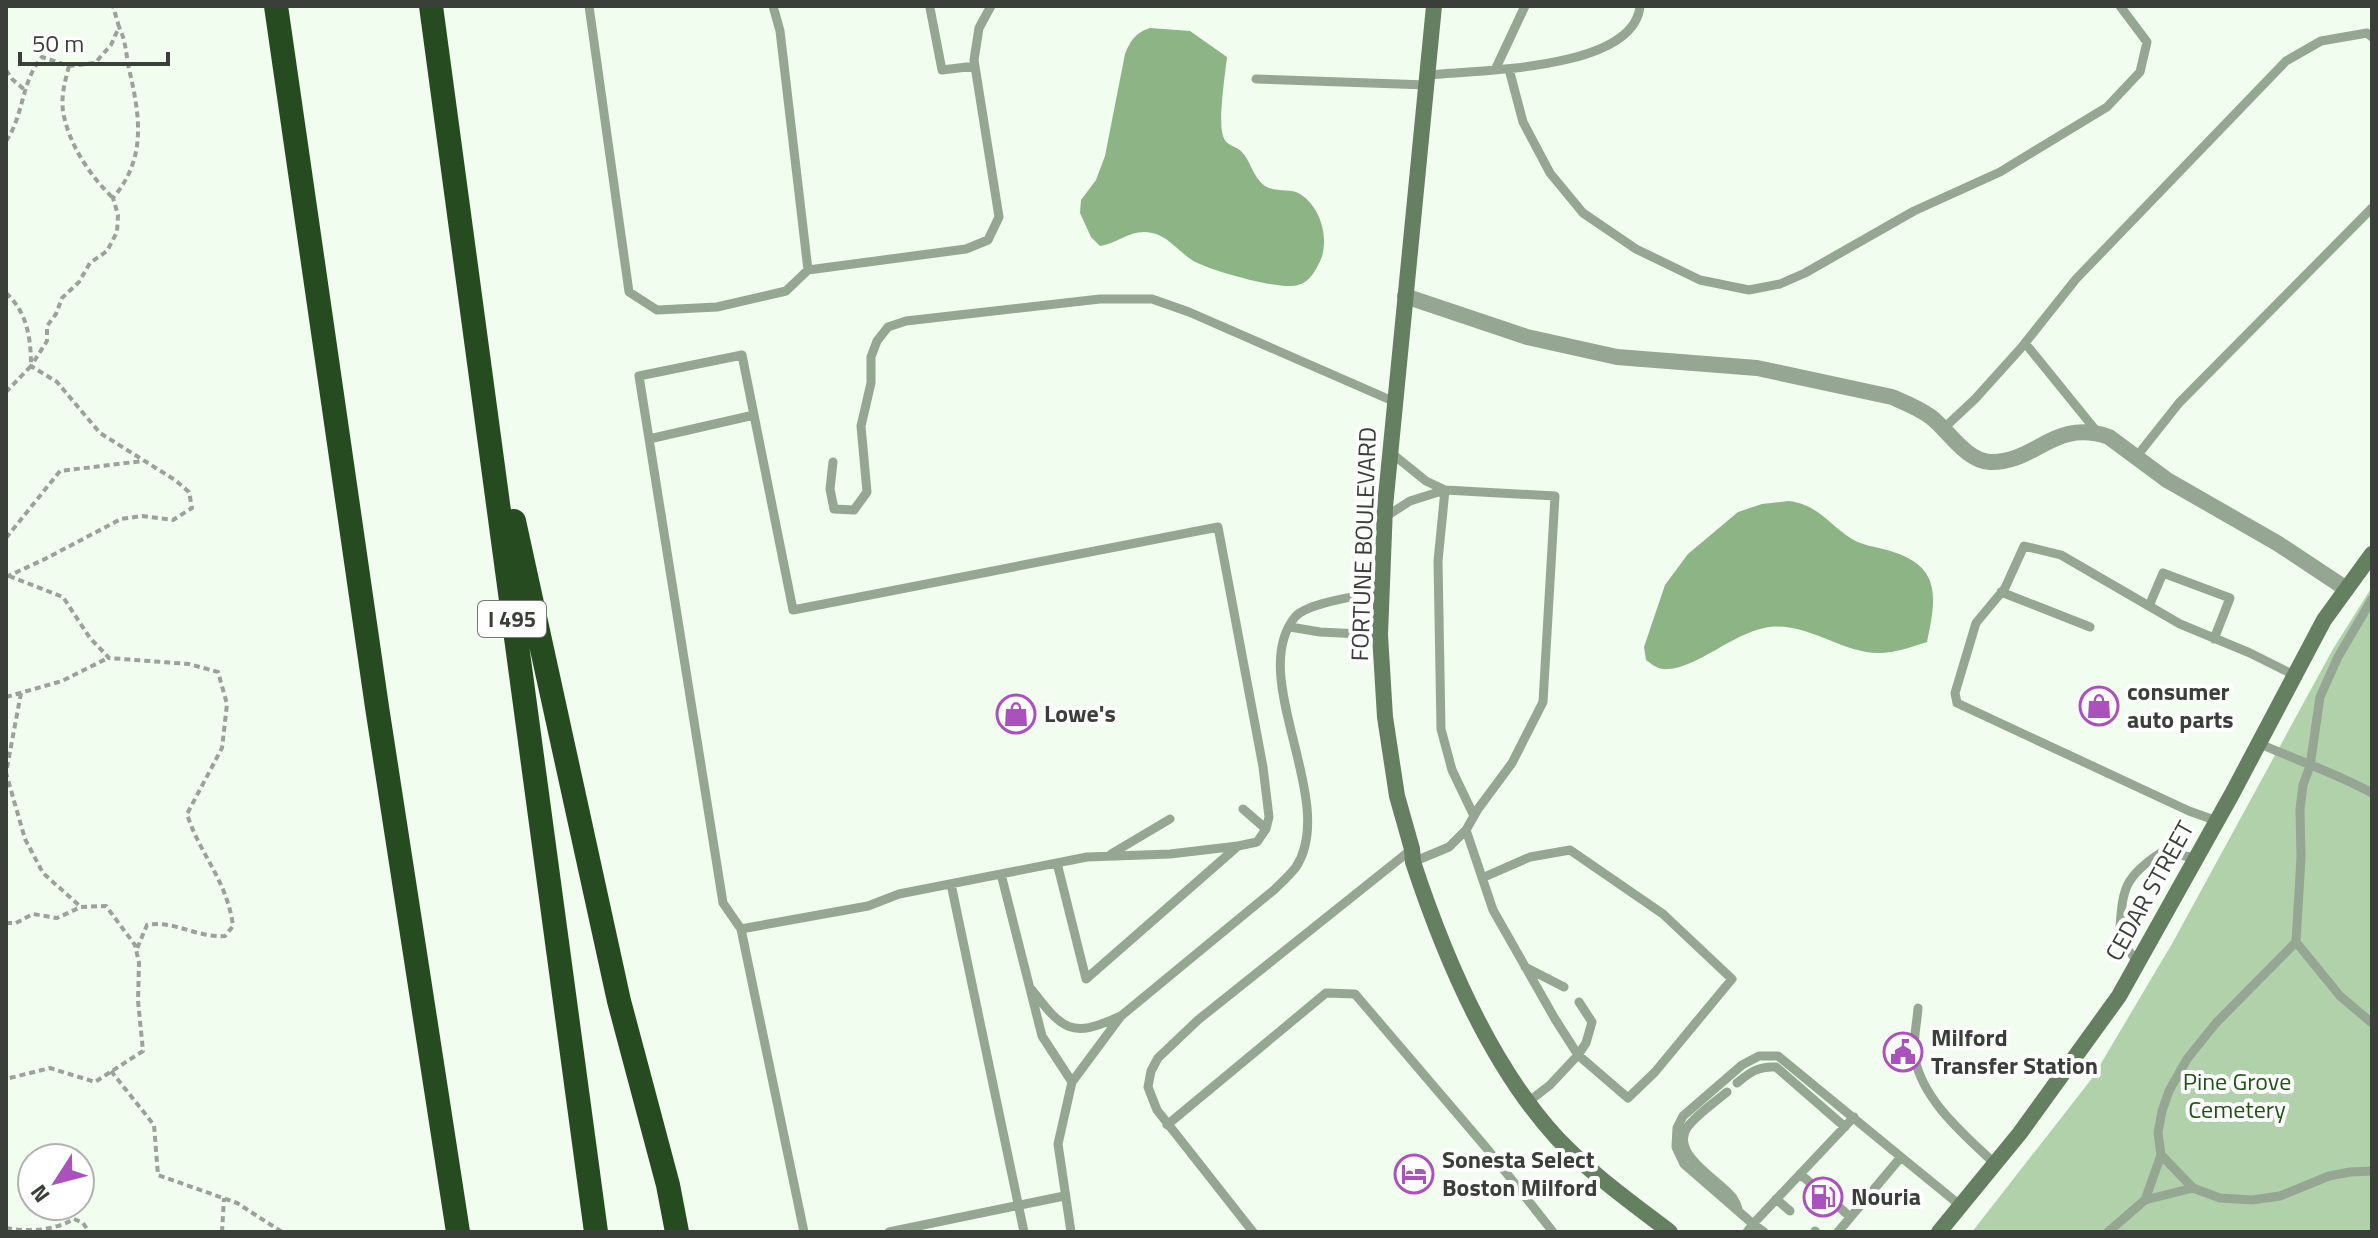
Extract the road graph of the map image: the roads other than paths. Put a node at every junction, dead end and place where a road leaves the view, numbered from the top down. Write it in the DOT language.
graph roads {
  1 [pos="276,6"];
  2 [pos="431,6"];
  3 [pos="589,6"];
  4 [pos="773,6"];
  5 [pos="991,6"];
  6 [pos="1434,6"];
  7 [pos="1525,6"];
  8 [pos="1640,6"];
  9 [pos="2120,6"];
  10 [pos="930,8"];
  11 [pos="2372,37"];
  12 [pos="975,66"];
  13 [pos="1509,69"];
  14 [pos="1495,70"];
  15 [pos="1256,79"];
  16 [pos="1427,80"];
  17 [pos="2372,208"];
  18 [pos="808,270"];
  19 [pos="1405,296"];
  20 [pos="475,341"];
  21 [pos="2025,343"];
  22 [pos="1395,402"];
  23 [pos="754,415"];
  24 [pos="1943,429"];
  25 [pos="2098,433"];
  26 [pos="649,439"];
  27 [pos="1390,452"];
  28 [pos="2137,456"];
  29 [pos="833,462"];
  30 [pos="1445,490"];
  31 [pos="1385,517"];
  32 [pos="2372,554"];
  33 [pos="2345,588"];
  34 [pos="1382,591"];
  35 [pos="2001,592"];
  36 [pos="2372,599"];
  37 [pos="2149,606"];
  38 [pos="1290,627"];
  39 [pos="2090,627"];
  40 [pos="1380,635"];
  41 [pos="2214,639"];
  42 [pos="2294,675"];
  43 [pos="2258,743"];
  44 [pos="2310,766"];
  45 [pos="2372,793"];
  46 [pos="1243,809"];
  47 [pos="1474,816"];
  48 [pos="1170,819"];
  49 [pos="2217,821"];
  50 [pos="1266,829"];
  51 [pos="1466,830"];
  52 [pos="1238,846"];
  53 [pos="1413,855"];
  54 [pos="1107,856"];
  55 [pos="2196,858"];
  56 [pos="1057,863"];
  57 [pos="1001,874"];
  58 [pos="1482,878"];
  59 [pos="951,884"];
  60 [pos="741,929"];
  61 [pos="2296,942"];
  62 [pos="2138,962"];
  63 [pos="1525,967"];
  64 [pos="1030,987"];
  65 [pos="1564,987"];
  66 [pos="1579,1002"];
  67 [pos="1918,1008"];
  68 [pos="1121,1016"];
  69 [pos="2372,1023"];
  70 [pos="1578,1055"];
  71 [pos="1072,1082"];
  72 [pos="1737,1083"];
  73 [pos="1727,1092"];
  74 [pos="1528,1102"];
  75 [pos="1854,1117"];
  76 [pos="1167,1125"];
  77 [pos="1845,1127"];
  78 [pos="2161,1155"];
  79 [pos="1901,1157"];
  80 [pos="1995,1164"];
  81 [pos="2372,1171"];
  82 [pos="1800,1174"];
  83 [pos="1813,1185"];
  84 [pos="2193,1188"];
  85 [pos="1064,1196"];
  86 [pos="1776,1199"];
  87 [pos="2145,1200"];
  88 [pos="1837,1205"];
  89 [pos="1018,1206"];
  90 [pos="1961,1206"];
  91 [pos="1790,1211"];
  92 [pos="1741,1215"];
  93 [pos="1850,1217"];
  94 [pos="1750,1228"];
  95 [pos="458,1232"];
  96 [pos="596,1232"];
  97 [pos="677,1232"];
  98 [pos="804,1232"];
  99 [pos="889,1232"];
  100 [pos="1024,1232"];
  101 [pos="1071,1232"];
  102 [pos="1253,1232"];
  103 [pos="1553,1232"];
  104 [pos="1670,1232"];
  105 [pos="1764,1232"];
  106 [pos="1838,1232"];
  107 [pos="1939,1232"];
  108 [pos="2108,1232"];
  1 -- 95 [label="highway"];
  2 -- 20 [label="highway, I 495"];
  3 -- 18 [label="lane"];
  4 -- 18 [label="lane"];
  5 -- 12 [label="lane"];
  6 -- 16 [label="main road, FORTUNE BOULEVARD"];
  7 -- 14 [label="lane"];
  8 -- 13 [label="lane"];
  9 -- 13 [label="lane"];
  10 -- 12 [label="lane"];
  11 -- 21 [label="lane"];
  12 -- 18 [label="lane"];
  13 -- 14 [label="lane"];
  14 -- 16 [label="lane"];
  15 -- 16 [label="lane"];
  16 -- 19 [label="main road, FORTUNE BOULEVARD"];
  17 -- 28 [label="lane"];
  19 -- 22 [label="main road, FORTUNE BOULEVARD"];
  19 -- 24 [label="street"];
  20 -- 96 [label="highway, I 495"];
  20 -- 97 [label="highway"];
  21 -- 24 [label="lane"];
  21 -- 25 [label="lane"];
  22 -- 27 [label="main road, FORTUNE BOULEVARD"];
  22 -- 29 [label="lane"];
  23 -- 26 [label="lane"];
  23 -- 26 [label="lane"];
  23 -- 50 [label="lane"];
  24 -- 25 [label="street"];
  25 -- 28 [label="street"];
  26 -- 60 [label="lane"];
  27 -- 30 [label="lane"];
  27 -- 31 [label="main road, FORTUNE BOULEVARD"];
  28 -- 33 [label="street"];
  30 -- 31 [label="lane"];
  30 -- 47 [label="lane"];
  30 -- 47 [label="lane"];
  31 -- 34 [label="main road, FORTUNE BOULEVARD"];
  32 -- 33 [label="main road, CEDAR STREET"];
  33 -- 42 [label="main road, CEDAR STREET"];
  34 -- 38 [label="lane"];
  34 -- 40 [label="main road, FORTUNE BOULEVARD"];
  35 -- 37 [label="lane"];
  35 -- 39 [label="lane"];
  35 -- 49 [label="lane"];
  36 -- 44 [label="lane"];
  37 -- 41 [label="lane"];
  37 -- 41 [label="lane"];
  38 -- 40 [label="lane"];
  38 -- 68 [label="lane"];
  40 -- 53 [label="main road, FORTUNE BOULEVARD"];
  41 -- 42 [label="lane"];
  42 -- 43 [label="main road, CEDAR STREET"];
  43 -- 44 [label="lane"];
  43 -- 49 [label="main road, CEDAR STREET"];
  44 -- 45 [label="lane"];
  44 -- 61 [label="lane"];
  46 -- 50 [label="lane"];
  47 -- 51 [label="lane"];
  48 -- 54 [label="lane"];
  49 -- 55 [label="main road, CEDAR STREET"];
  50 -- 52 [label="lane"];
  51 -- 53 [label="lane"];
  51 -- 58 [label="lane"];
  52 -- 54 [label="lane"];
  52 -- 56 [label="lane"];
  53 -- 74 [label="main road, FORTUNE BOULEVARD"];
  53 -- 76 [label="lane"];
  54 -- 56 [label="lane"];
  55 -- 62 [label="main road, CEDAR STREET"];
  55 -- 62 [label="lane"];
  56 -- 57 [label="lane"];
  57 -- 59 [label="lane"];
  57 -- 64 [label="lane"];
  58 -- 63 [label="lane"];
  58 -- 70 [label="lane"];
  59 -- 60 [label="lane"];
  59 -- 89 [label="lane"];
  60 -- 98 [label="lane"];
  61 -- 69 [label="lane"];
  61 -- 78 [label="lane"];
  62 -- 80 [label="main road, CEDAR STREET"];
  63 -- 65 [label="lane"];
  63 -- 70 [label="lane"];
  64 -- 68 [label="lane"];
  64 -- 71 [label="lane"];
  66 -- 70 [label="lane"];
  67 -- 80 [label="lane"];
  68 -- 71 [label="lane"];
  70 -- 74 [label="lane"];
  71 -- 85 [label="lane"];
  72 -- 77 [label="lane"];
  73 -- 92 [label="lane"];
  74 -- 104 [label="main road, FORTUNE BOULEVARD"];
  75 -- 77 [label="lane"];
  75 -- 79 [label="lane"];
  75 -- 92 [label="lane"];
  76 -- 102 [label="lane"];
  76 -- 103 [label="lane"];
  77 -- 82 [label="lane"];
  78 -- 84 [label="lane"];
  78 -- 87 [label="lane"];
  79 -- 90 [label="lane"];
  79 -- 93 [label="lane"];
  80 -- 90 [label="main road, CEDAR STREET"];
  81 -- 84 [label="lane"];
  82 -- 83 [label="lane"];
  82 -- 86 [label="lane"];
  84 -- 87 [label="lane"];
  85 -- 89 [label="lane"];
  85 -- 101 [label="lane"];
  86 -- 91 [label="lane"];
  86 -- 94 [label="lane"];
  87 -- 108 [label="lane"];
  88 -- 93 [label="lane"];
  89 -- 99 [label="lane"];
  89 -- 100 [label="lane"];
  90 -- 107 [label="main road, CEDAR STREET"];
  92 -- 94 [label="lane"];
  93 -- 106 [label="lane"];
  94 -- 105 [label="lane"];
}
